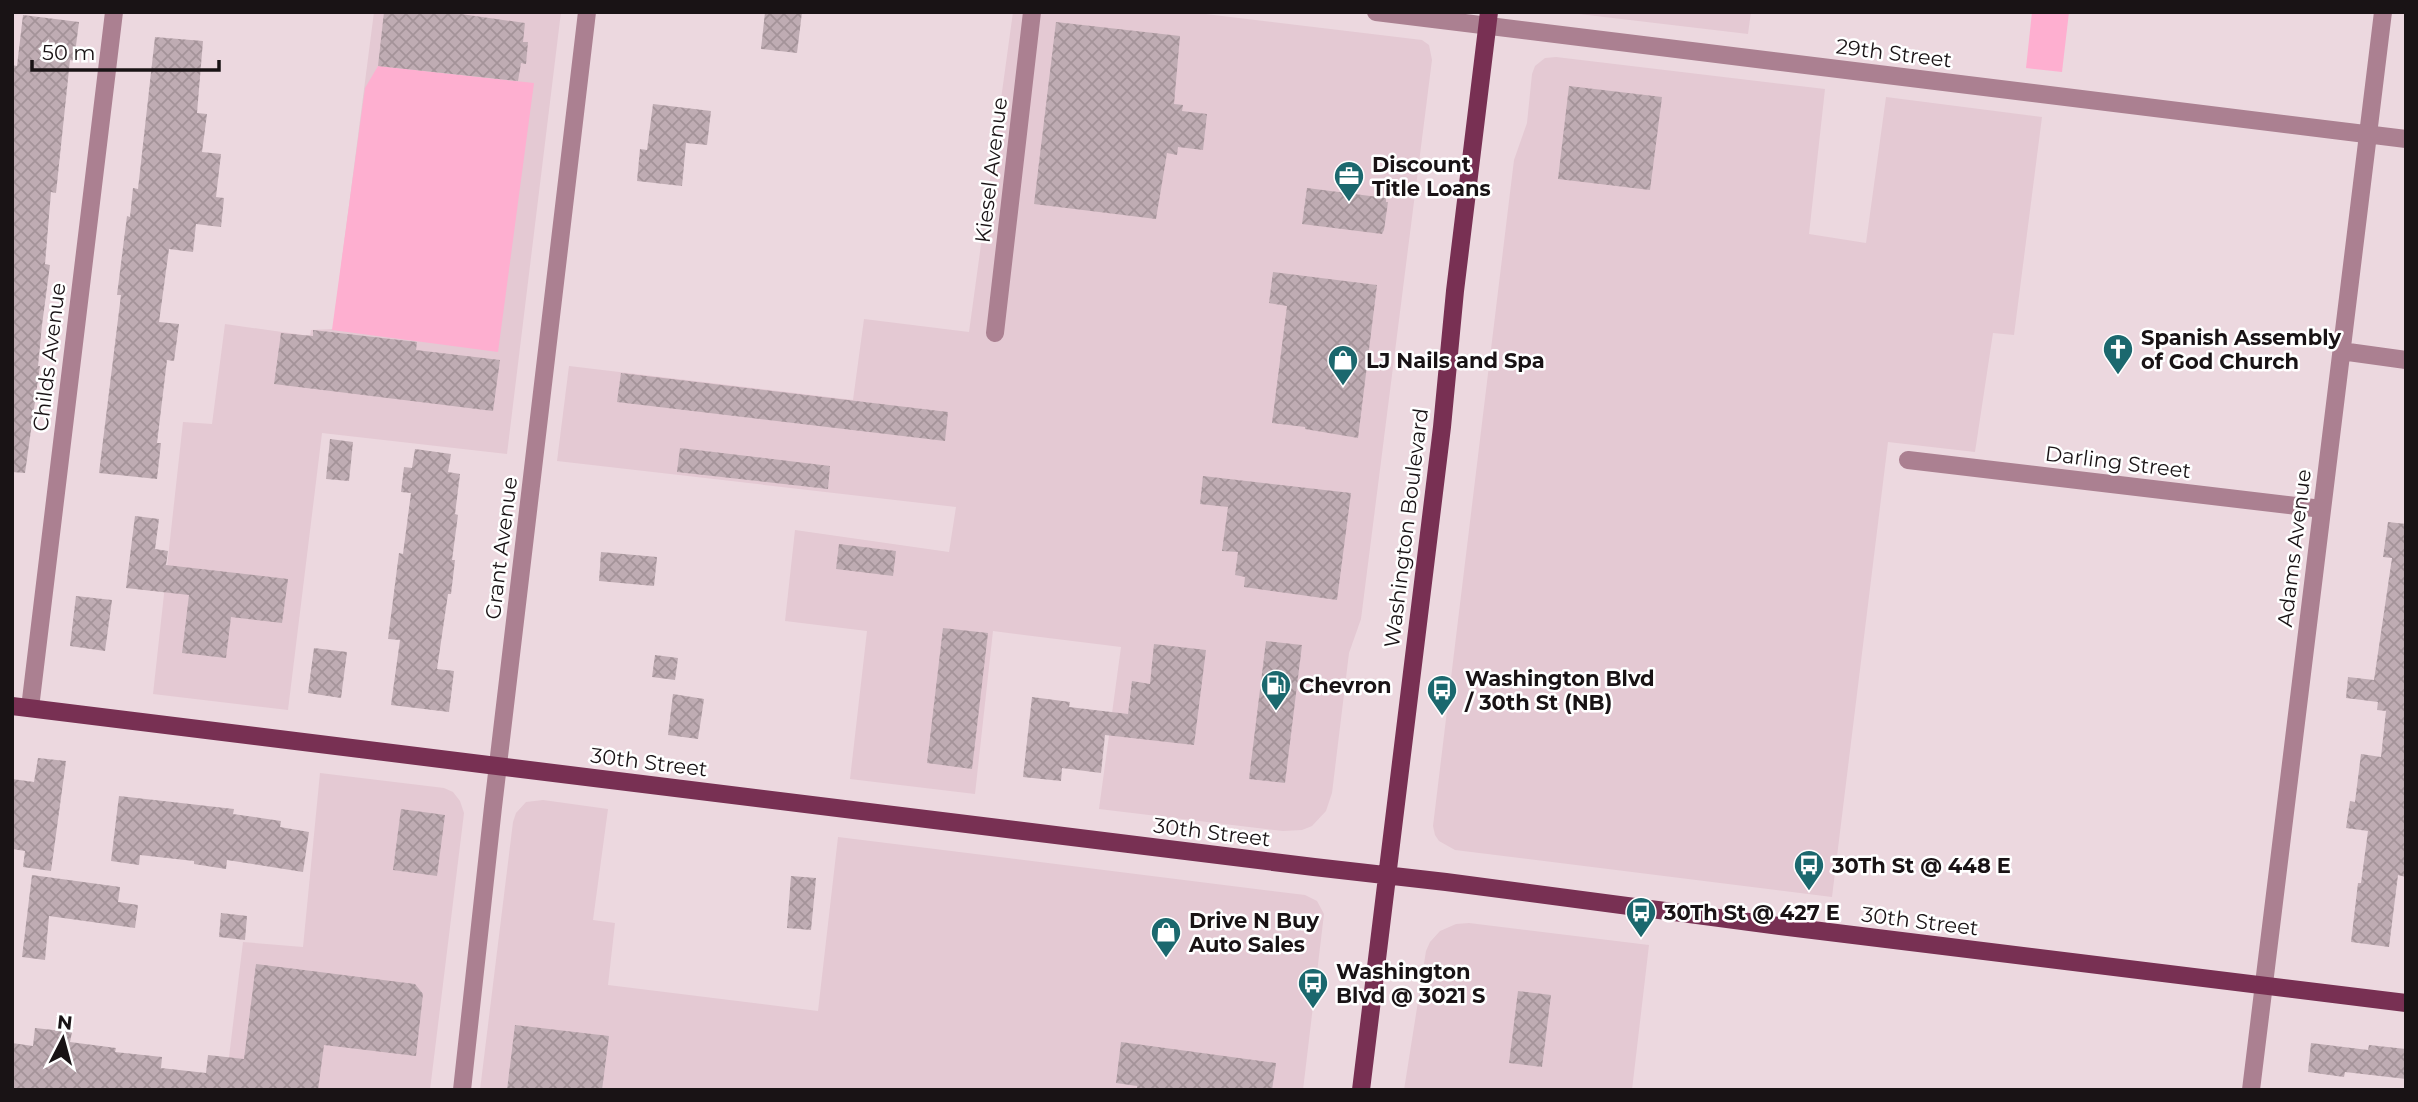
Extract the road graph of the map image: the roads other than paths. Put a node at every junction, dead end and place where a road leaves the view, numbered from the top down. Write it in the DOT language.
graph roads {
  1 [pos="114,12"];
  2 [pos="587,12"];
  3 [pos="1032,12"];
  4 [pos="1376,12"];
  5 [pos="2383,12"];
  6 [pos="1488,19"];
  7 [pos="2368,134"];
  8 [pos="2406,139"];
  9 [pos="995,333"];
  10 [pos="2342,351"];
  11 [pos="2406,360"];
  12 [pos="1908,460"];
  13 [pos="2322,509"];
  14 [pos="21,707"];
  15 [pos="498,767"];
  16 [pos="1387,876"];
  17 [pos="2264,986"];
  18 [pos="2406,1003"];
  19 [pos="462,1090"];
  20 [pos="1361,1090"];
  21 [pos="2251,1090"];
  1 -- 14 [label="street, Childs Avenue"];
  2 -- 15 [label="street, Grant Avenue"];
  3 -- 9 [label="street, Kiesel Avenue"];
  4 -- 6 [label="street, 29th Street"];
  5 -- 7 [label="street, Adams Avenue"];
  6 -- 7 [label="street, 29th Street"];
  6 -- 16 [label="main road, Washington Boulevard"];
  7 -- 8 [label="street, 29th Street"];
  7 -- 10 [label="street, Adams Avenue"];
  10 -- 11 [label="street"];
  10 -- 13 [label="street, Adams Avenue"];
  12 -- 13 [label="street, Darling Street"];
  13 -- 17 [label="street, Adams Avenue"];
  14 -- 15 [label="main road, 30th Street"];
  15 -- 16 [label="main road, 30th Street"];
  15 -- 19 [label="street, Grant Avenue"];
  16 -- 17 [label="main road, 30th Street"];
  16 -- 20 [label="main road, Washington Boulevard"];
  17 -- 18 [label="main road, 30th Street"];
  17 -- 21 [label="street, Adams Avenue"];
}
